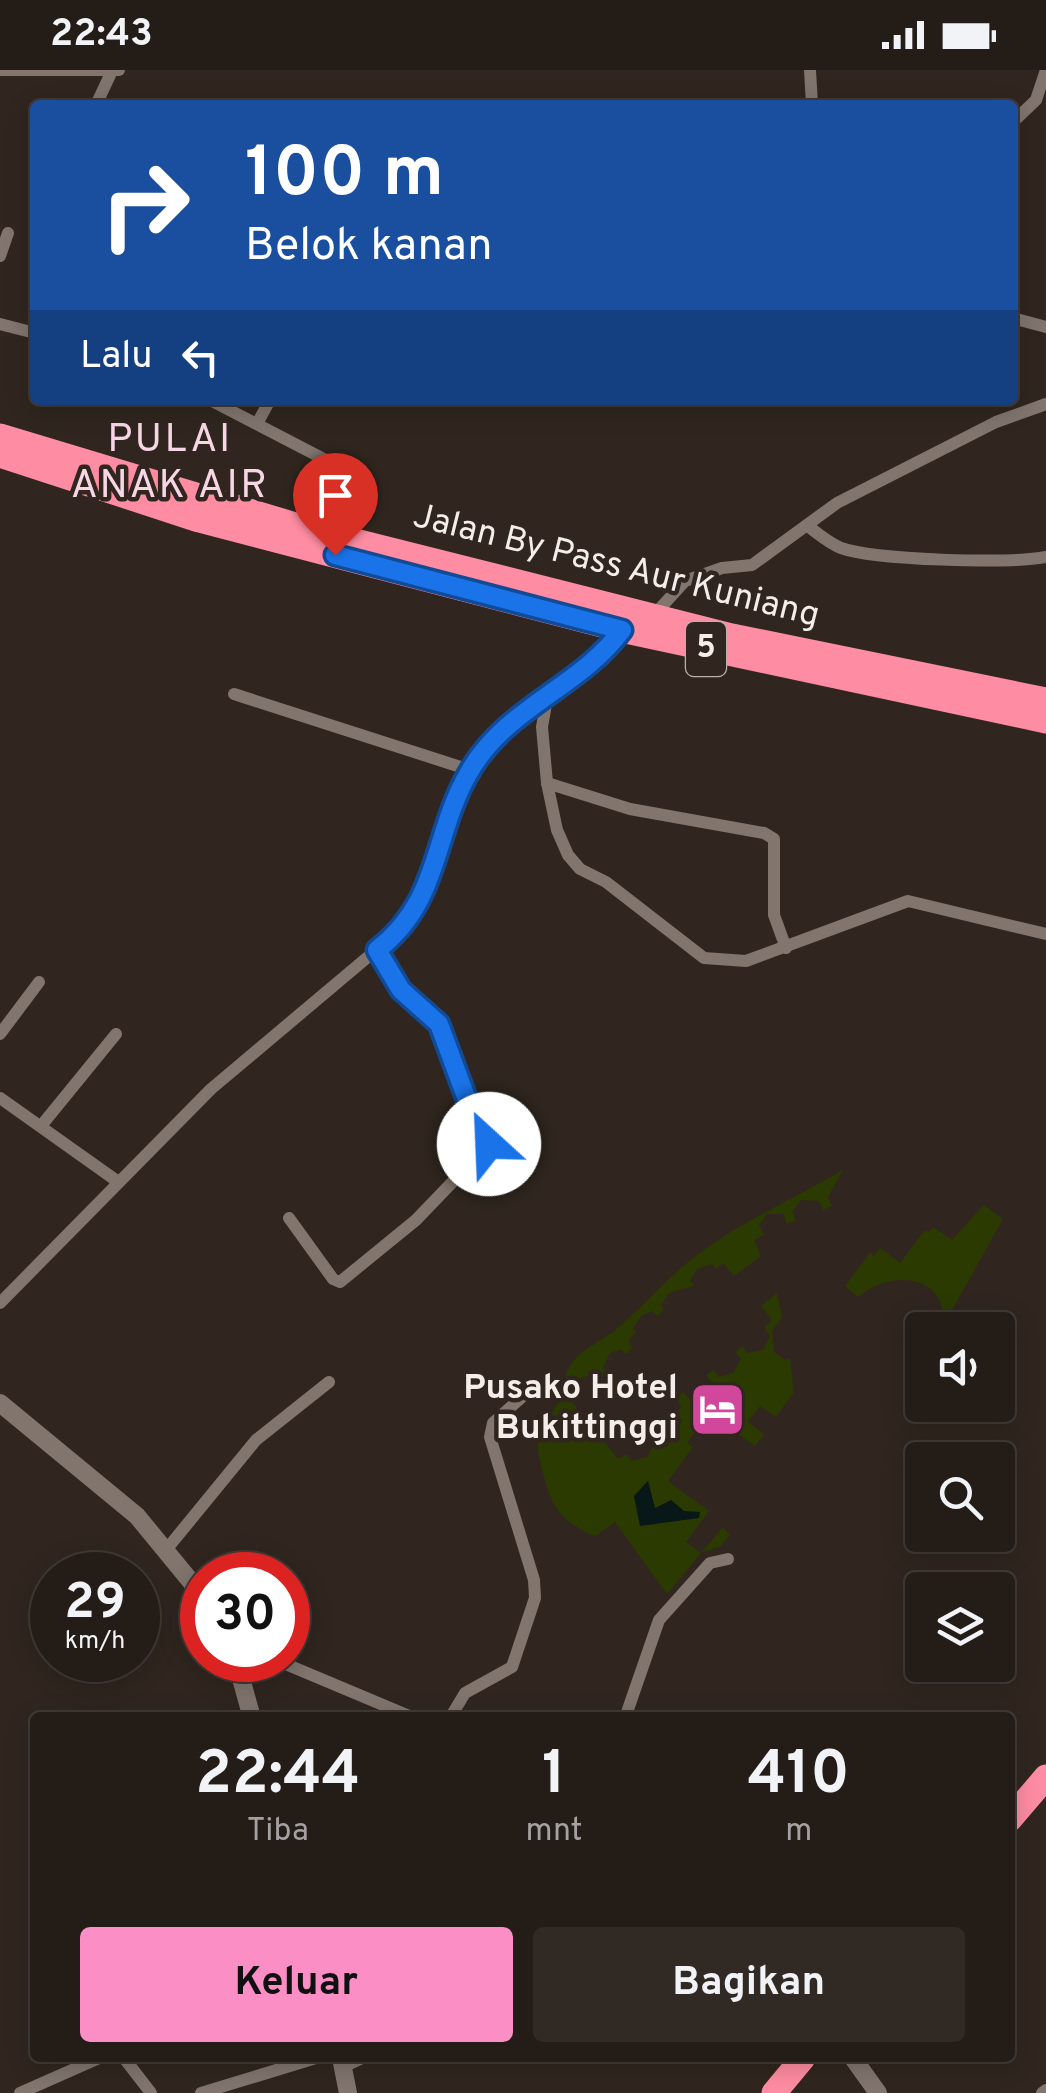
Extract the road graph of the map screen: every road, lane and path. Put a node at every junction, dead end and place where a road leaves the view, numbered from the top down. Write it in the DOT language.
graph roads {
  1 [pos="0,70"];
  2 [pos="810,70"];
  3 [pos="1046,70"];
  4 [pos="115,72"];
  5 [pos="99,100"];
  6 [pos="812,100"];
  7 [pos="1018,118"];
  8 [pos="8,233"];
  9 [pos="0,256"];
  10 [pos="1018,319"];
  11 [pos="0,324"];
  12 [pos="1046,326"];
  13 [pos="30,333"];
  14 [pos="1046,404"];
  15 [pos="221,405"];
  16 [pos="267,405"];
  17 [pos="258,422"];
  18 [pos="0,436"];
  19 [pos="0,455"];
  20 [pos="345,470"];
  21 [pos="808,526"];
  22 [pos="371,554"];
  23 [pos="1046,557"];
  24 [pos="415,566"];
  25 [pos="654,614"];
  26 [pos="622,630"];
  27 [pos="872,672"];
  28 [pos="234,694"];
  29 [pos="548,694"];
  30 [pos="1046,700"];
  31 [pos="1046,721"];
  32 [pos="470,770"];
  33 [pos="547,783"];
  34 [pos="1046,934"];
  35 [pos="786,948"];
  36 [pos="377,950"];
  37 [pos="39,982"];
  38 [pos="0,1034"];
  39 [pos="116,1034"];
  40 [pos="0,1098"];
  41 [pos="40,1126"];
  42 [pos="117,1181"];
  43 [pos="289,1218"];
  44 [pos="0,1302"];
  45 [pos="328,1382"];
  46 [pos="533,1387"];
  47 [pos="0,1403"];
  48 [pos="166,1550"];
  49 [pos="728,1560"];
  50 [pos="180,1568"];
  51 [pos="310,1674"];
  52 [pos="242,1682"];
  53 [pos="250,1712"];
  54 [pos="400,1712"];
  55 [pos="454,1712"];
  56 [pos="626,1712"];
  57 [pos="1046,1777"];
  58 [pos="1015,1813"];
  59 [pos="90,2062"];
  60 [pos="127,2062"];
  61 [pos="303,2062"];
  62 [pos="342,2062"];
  63 [pos="800,2062"];
  64 [pos="856,2062"];
  65 [pos="20,2093"];
  66 [pos="151,2093"];
  67 [pos="200,2093"];
  68 [pos="348,2093"];
  69 [pos="774,2093"];
  70 [pos="878,2093"];
  1 -- 4 [label="street"];
  2 -- 6 [label="street"];
  3 -- 7 [label="street"];
  4 -- 5 [label="street"];
  8 -- 9 [label="street"];
  10 -- 12 [label="street"];
  11 -- 13 [label="street"];
  14 -- 21 [label="street"];
  15 -- 17 [label="street"];
  16 -- 17 [label="street"];
  17 -- 20 [label="street"];
  18 -- 22 [label="highway, Jalan By Pass Aur Kuniang"];
  19 -- 22 [label="highway, Jalan By Pass Aur Kuniang"];
  21 -- 23 [label="street"];
  21 -- 25 [label="street"];
  22 -- 24 [label="highway, Jalan By Pass Aur Kuniang / 5"];
  24 -- 25 [label="highway, Jalan By Pass Aur Kuniang / 5"];
  24 -- 26 [label="highway, Jalan By Pass Aur Kuniang / 5"];
  25 -- 27 [label="highway, Jalan By Pass Aur Kuniang / 5"];
  26 -- 27 [label="highway, Jalan By Pass Aur Kuniang / 5"];
  26 -- 29 [label="street"];
  27 -- 30 [label="highway, Jalan By Pass Aur Kuniang / 5"];
  27 -- 31 [label="highway, Jalan By Pass Aur Kuniang / 5"];
  28 -- 32 [label="street"];
  29 -- 32 [label="street"];
  29 -- 33 [label="street"];
  32 -- 36 [label="street"];
  33 -- 35 [label="street"];
  33 -- 35 [label="street"];
  34 -- 35 [label="street"];
  36 -- 42 [label="street"];
  36 -- 43 [label="street"];
  37 -- 38 [label="street"];
  39 -- 41 [label="street"];
  40 -- 41 [label="street"];
  41 -- 42 [label="street"];
  42 -- 44 [label="street"];
  45 -- 48 [label="street"];
  46 -- 55 [label="street"];
  47 -- 48 [label="street"];
  48 -- 50 [label="street"];
  49 -- 56 [label="street"];
  51 -- 54 [label="street"];
  52 -- 53 [label="street"];
  57 -- 58 [label="highway"];
  59 -- 65 [label="street"];
  60 -- 66 [label="street"];
  61 -- 67 [label="street"];
  62 -- 68 [label="street"];
  63 -- 69 [label="highway"];
  64 -- 70 [label="street"];
}
